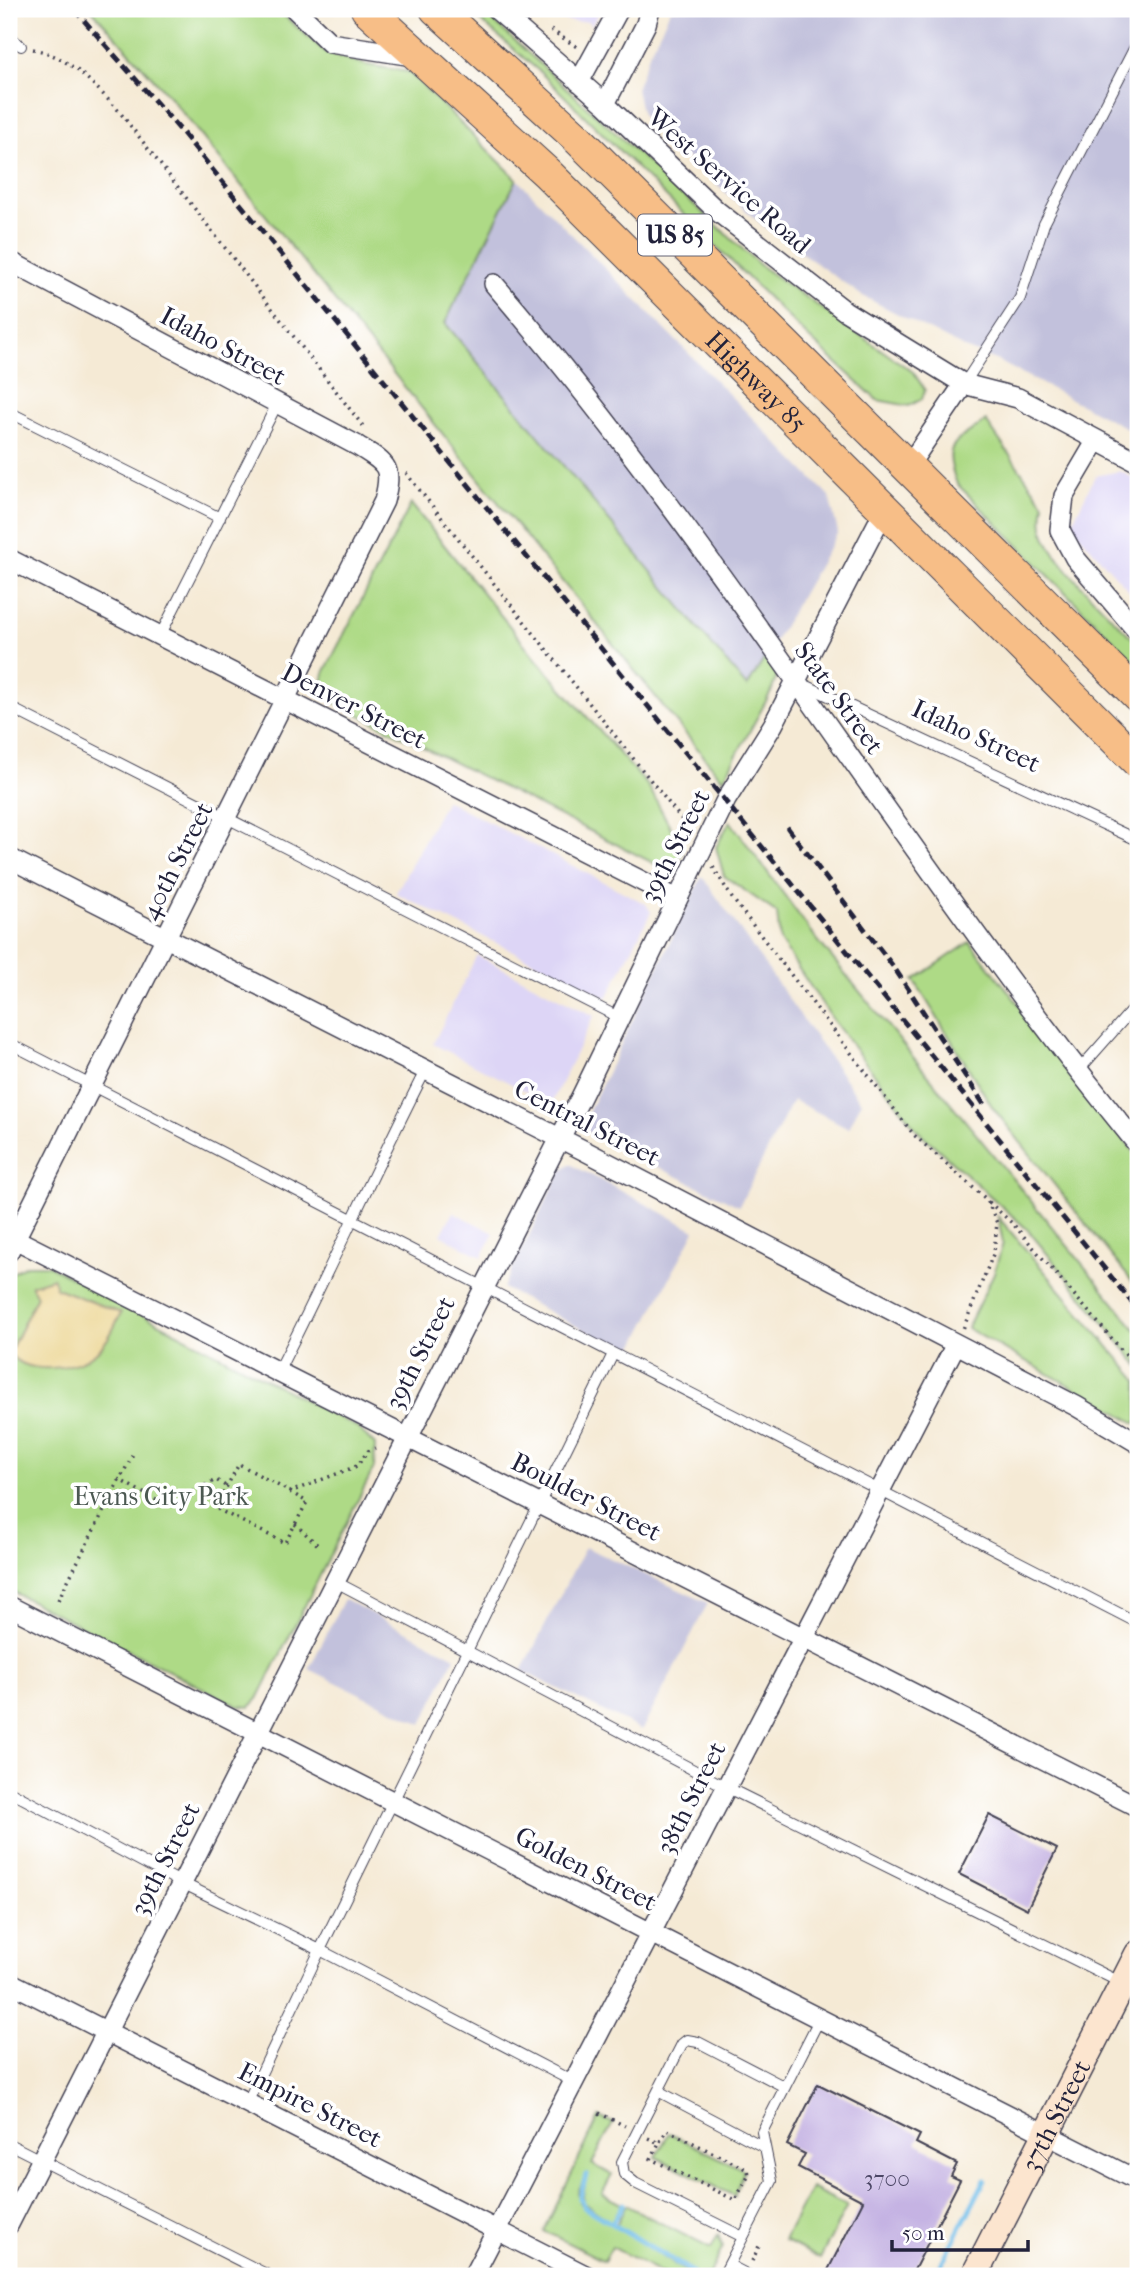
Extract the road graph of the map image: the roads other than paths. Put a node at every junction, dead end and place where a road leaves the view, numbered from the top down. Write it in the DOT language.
graph roads {
  1 [pos="295,9"];
  2 [pos="367,9"];
  3 [pos="436,9"];
  4 [pos="496,9"];
  5 [pos="619,9"];
  6 [pos="650,9"];
  7 [pos="9,36"];
  8 [pos="1138,41"];
  9 [pos="21,47"];
  10 [pos="422,58"];
  11 [pos="579,82"];
  12 [pos="605,104"];
  13 [pos="9,261"];
  14 [pos="494,284"];
  15 [pos="964,384"];
  16 [pos="276,404"];
  17 [pos="9,412"];
  18 [pos="1097,440"];
  19 [pos="1138,462"];
  20 [pos="907,468"];
  21 [pos="386,493"];
  22 [pos="885,509"];
  23 [pos="219,518"];
  24 [pos="9,559"];
  25 [pos="1138,632"];
  26 [pos="160,636"];
  27 [pos="797,681"];
  28 [pos="1138,695"];
  29 [pos="286,701"];
  30 [pos="9,707"];
  31 [pos="1138,762"];
  32 [pos="227,819"];
  33 [pos="1133,838"];
  34 [pos="9,858"];
  35 [pos="677,899"];
  36 [pos="167,939"];
  37 [pos="1138,1003"];
  38 [pos="620,1018"];
  39 [pos="9,1043"];
  40 [pos="1079,1070"];
  41 [pos="425,1071"];
  42 [pos="92,1085"];
  43 [pos="558,1137"];
  44 [pos="1134,1138"];
  45 [pos="355,1220"];
  46 [pos="11,1242"];
  47 [pos="483,1286"];
  48 [pos="956,1344"];
  49 [pos="613,1354"];
  50 [pos="278,1372"];
  51 [pos="407,1436"];
  52 [pos="1138,1443"];
  53 [pos="877,1491"];
  54 [pos="539,1503"];
  55 [pos="334,1581"];
  56 [pos="9,1606"];
  57 [pos="1138,1623"];
  58 [pos="803,1636"];
  59 [pos="466,1652"];
  60 [pos="257,1735"];
  61 [pos="726,1787"];
  62 [pos="9,1791"];
  63 [pos="394,1802"];
  64 [pos="1138,1807"];
  65 [pos="182,1883"];
  66 [pos="652,1932"];
  67 [pos="320,1950"];
  68 [pos="1138,1954"];
  69 [pos="9,1982"];
  70 [pos="1131,1987"];
  71 [pos="820,2018"];
  72 [pos="108,2032"];
  73 [pos="573,2082"];
  74 [pos="785,2087"];
  75 [pos="658,2091"];
  76 [pos="247,2103"];
  77 [pos="1046,2134"];
  78 [pos="9,2144"];
  79 [pos="764,2147"];
  80 [pos="41,2161"];
  81 [pos="1138,2182"];
  82 [pos="9,2224"];
  83 [pos="496,2230"];
  84 [pos="743,2237"];
  85 [pos="729,2265"];
  86 [pos="749,2273"];
  87 [pos="270,2276"];
  88 [pos="473,2276"];
  89 [pos="587,2276"];
  90 [pos="723,2276"];
  91 [pos="974,2276"];
  1 -- 10 [label="street"];
  2 -- 10 [label="highway, Highway 85 / US 85"];
  3 -- 20 [label="highway, Highway 85 / US 85"];
  4 -- 11 [label="street, West Service Road"];
  5 -- 11 [label="street"];
  6 -- 12 [label="street"];
  7 -- 9 [label="lane"];
  8 -- 15 [label="lane"];
  10 -- 22 [label="highway, Highway 85 / US 85"];
  11 -- 12 [label="street, West Service Road"];
  12 -- 15 [label="street, West Service Road"];
  13 -- 16 [label="street, Idaho Street"];
  14 -- 27 [label="street, State Street"];
  15 -- 18 [label="street, West Service Road"];
  15 -- 20 [label="street"];
  16 -- 21 [label="street, Idaho Street"];
  16 -- 23 [label="lane"];
  17 -- 23 [label="lane"];
  18 -- 19 [label="street, West Service Road"];
  18 -- 25 [label="street"];
  20 -- 28 [label="highway, Highway 85 / US 85"];
  21 -- 29 [label="street, 40th Street"];
  22 -- 27 [label="street, 39th Street"];
  22 -- 31 [label="highway, Highway 85 / US 85"];
  23 -- 26 [label="lane"];
  24 -- 26 [label="street, Denver Street"];
  26 -- 29 [label="street, Denver Street"];
  27 -- 33 [label="lane, Idaho Street"];
  27 -- 35 [label="street, 39th Street"];
  27 -- 40 [label="street, State Street"];
  29 -- 32 [label="street, 40th Street"];
  29 -- 35 [label="street, Denver Street"];
  30 -- 32 [label="lane"];
  32 -- 36 [label="street, 40th Street"];
  32 -- 38 [label="lane"];
  34 -- 36 [label="street, Central Street"];
  35 -- 38 [label="street, 39th Street"];
  36 -- 41 [label="street, Central Street"];
  36 -- 42 [label="street, 40th Street"];
  37 -- 40 [label="lane"];
  38 -- 43 [label="street, 39th Street"];
  39 -- 42 [label="lane"];
  40 -- 44 [label="street, State Street"];
  41 -- 43 [label="street, Central Street"];
  41 -- 45 [label="lane"];
  42 -- 45 [label="lane"];
  42 -- 46 [label="street, 40th Street"];
  43 -- 47 [label="street, 39th Street"];
  43 -- 48 [label="street, Central Street"];
  45 -- 47 [label="lane"];
  45 -- 50 [label="lane"];
  46 -- 50 [label="street, Boulder Street"];
  47 -- 49 [label="lane"];
  47 -- 51 [label="street, 39th Street"];
  48 -- 52 [label="street, Central Street"];
  48 -- 53 [label="street, 38th Street"];
  49 -- 53 [label="lane"];
  49 -- 54 [label="lane"];
  50 -- 51 [label="street, Boulder Street"];
  51 -- 54 [label="street, Boulder Street"];
  51 -- 55 [label="street, 39th Street"];
  53 -- 57 [label="lane"];
  53 -- 58 [label="street, 38th Street"];
  54 -- 58 [label="street, Boulder Street"];
  54 -- 59 [label="lane"];
  55 -- 59 [label="lane"];
  55 -- 60 [label="street, 39th Street"];
  56 -- 60 [label="street, Golden Street"];
  58 -- 61 [label="street, 38th Street"];
  58 -- 64 [label="street, Boulder Street"];
  59 -- 61 [label="lane"];
  59 -- 63 [label="lane"];
  60 -- 63 [label="street, Golden Street"];
  60 -- 65 [label="street, 39th Street"];
  61 -- 66 [label="street, 38th Street"];
  61 -- 70 [label="lane"];
  62 -- 65 [label="lane"];
  63 -- 66 [label="street, Golden Street"];
  63 -- 67 [label="lane"];
  65 -- 67 [label="lane"];
  65 -- 72 [label="street, 39th Street"];
  66 -- 71 [label="street, Golden Street"];
  66 -- 73 [label="street, 38th Street"];
  67 -- 73 [label="lane"];
  67 -- 76 [label="lane"];
  68 -- 70 [label="main road, 37th Street"];
  69 -- 72 [label="street, Empire Street"];
  70 -- 77 [label="main road, 37th Street"];
  71 -- 74 [label="lane"];
  71 -- 77 [label="street, Golden Street"];
  72 -- 76 [label="street, Empire Street"];
  72 -- 80 [label="street, 39th Street"];
  73 -- 83 [label="street, 38th Street"];
  74 -- 75 [label="lane"];
  74 -- 79 [label="lane"];
  75 -- 79 [label="lane"];
  75 -- 84 [label="lane"];
  76 -- 83 [label="street, Empire Street"];
  77 -- 81 [label="street, Golden Street"];
  77 -- 91 [label="main road, 37th Street"];
  78 -- 80 [label="lane"];
  79 -- 84 [label="lane"];
  80 -- 82 [label="street, 39th Street"];
  80 -- 87 [label="lane"];
  83 -- 88 [label="street, 38th Street"];
  83 -- 89 [label="street, Empire Street"];
  84 -- 85 [label="lane"];
  85 -- 86 [label="lane"];
  85 -- 90 [label="lane"];
}
